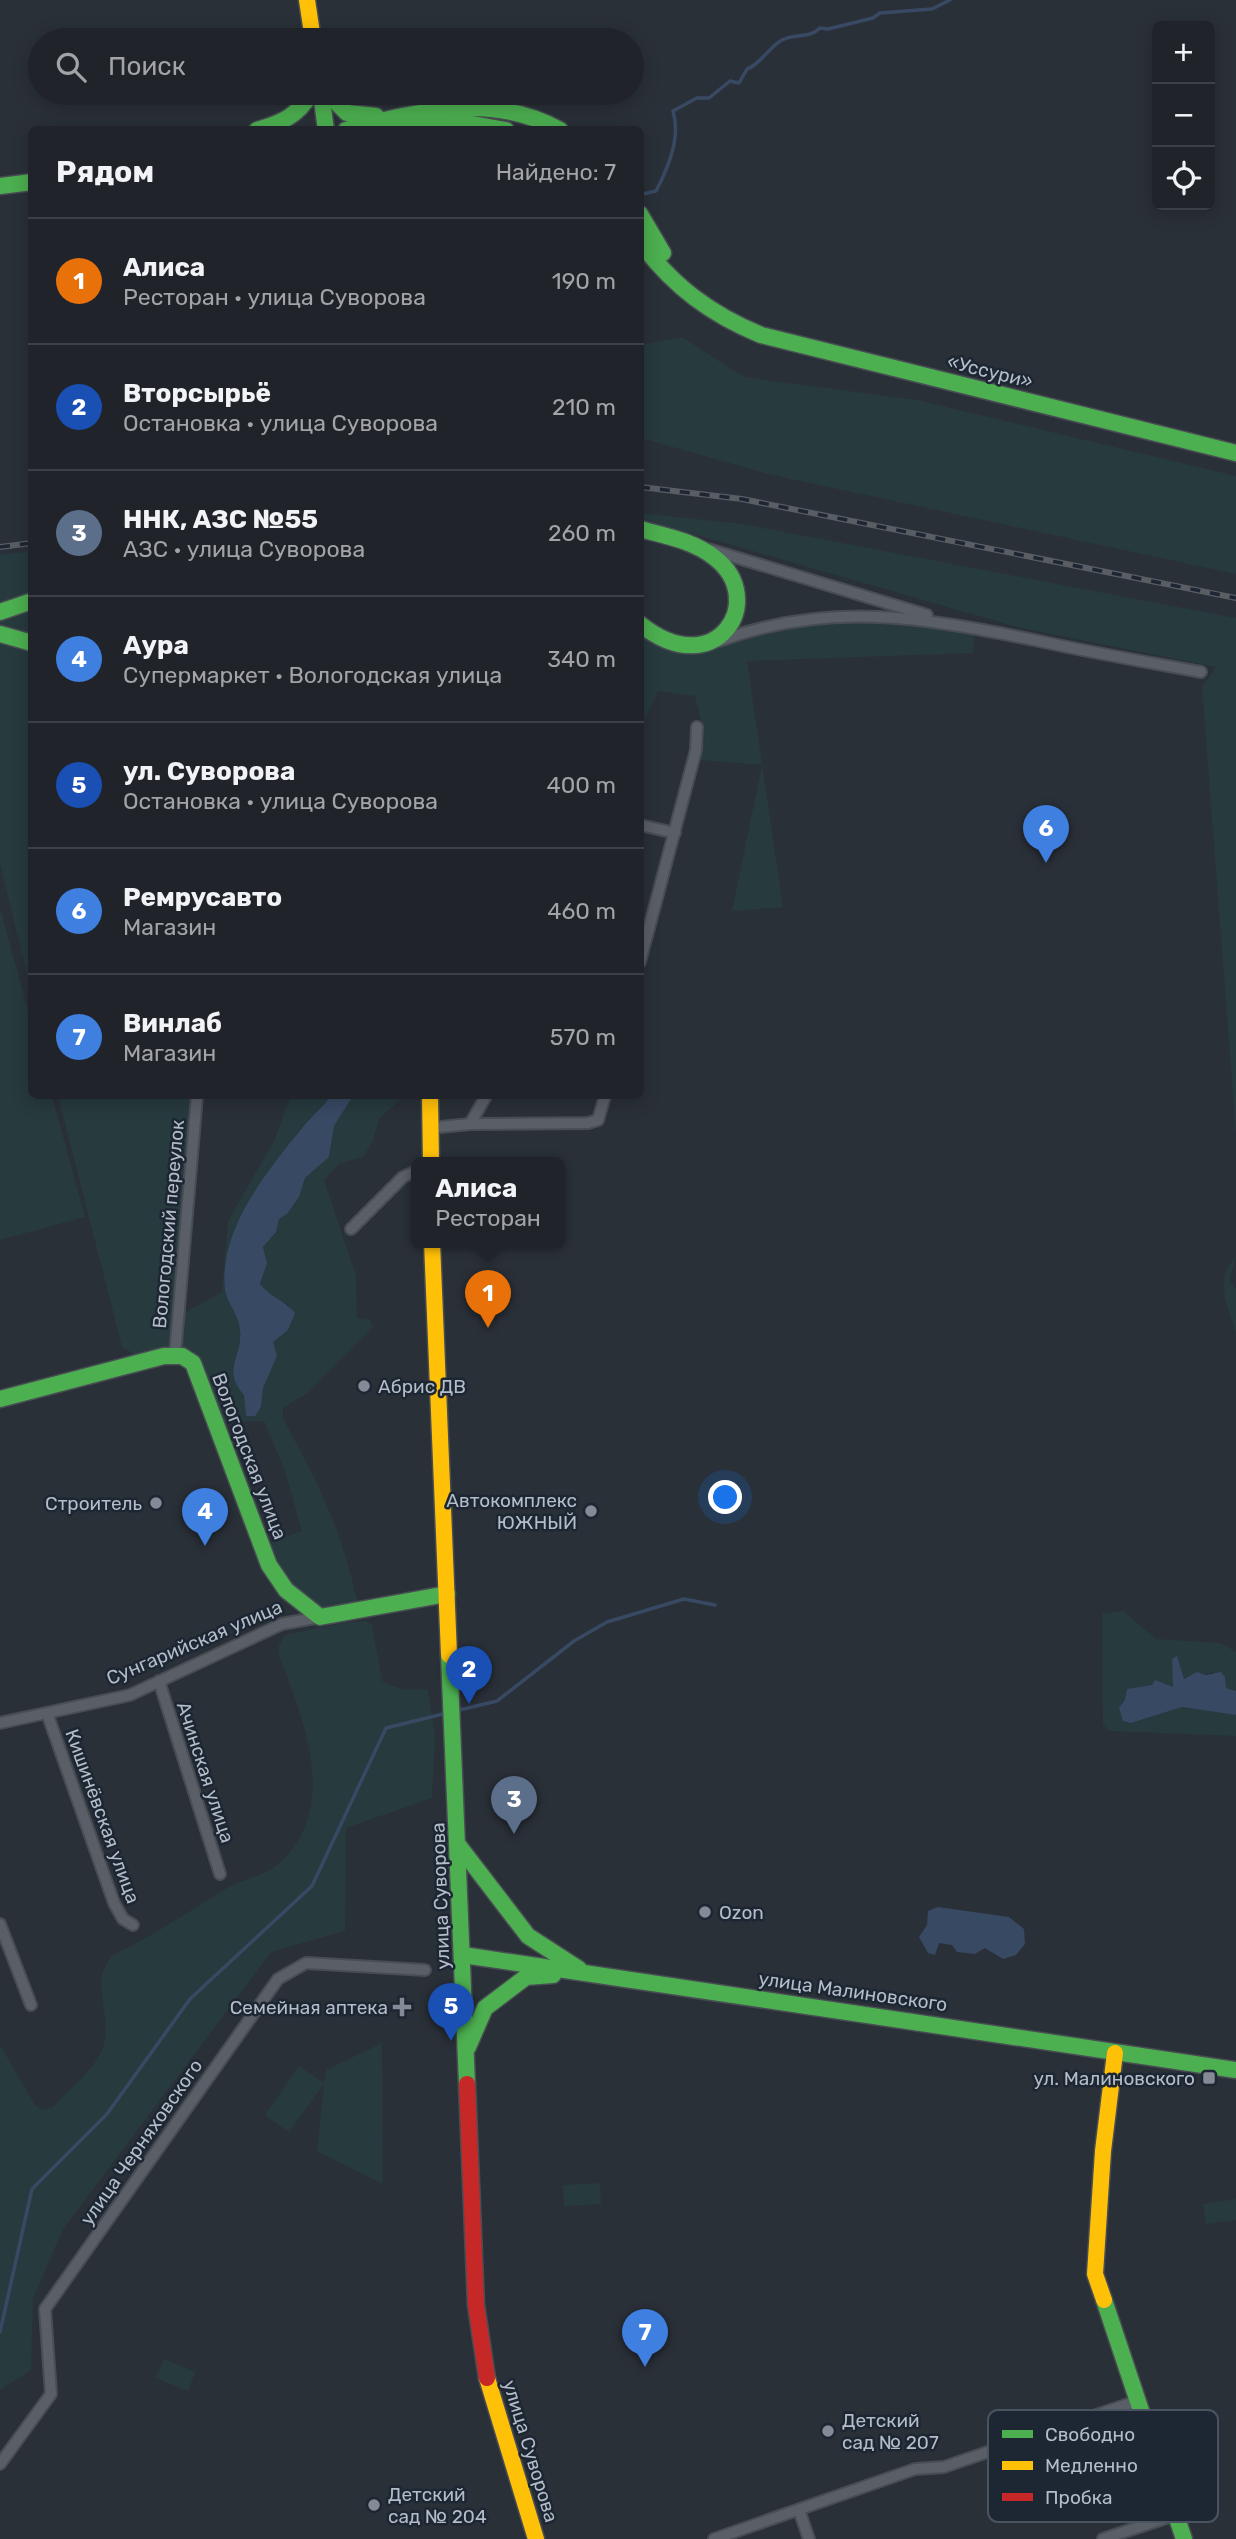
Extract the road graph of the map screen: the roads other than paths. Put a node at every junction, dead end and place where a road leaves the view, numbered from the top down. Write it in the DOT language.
graph roads {
  1 [pos="307,0"];
  2 [pos="311,28"];
  3 [pos="305,105"];
  4 [pos="323,105"];
  5 [pos="338,105"];
  6 [pos="422,110"];
  7 [pos="452,124"];
  8 [pos="271,126"];
  9 [pos="326,126"];
  10 [pos="361,126"];
  11 [pos="426,126"];
  12 [pos="445,126"];
  13 [pos="484,126"];
  14 [pos="554,126"];
  15 [pos="28,182"];
  16 [pos="0,186"];
  17 [pos="644,222"];
  18 [pos="644,247"];
  19 [pos="735,325"];
  20 [pos="1236,453"];
  21 [pos="644,530"];
  22 [pos="694,544"];
  23 [pos="28,602"];
  24 [pos="0,612"];
  25 [pos="644,627"];
  26 [pos="977,628"];
  27 [pos="0,634"];
  28 [pos="28,642"];
  29 [pos="715,642"];
  30 [pos="1201,672"];
  31 [pos="697,727"];
  32 [pos="644,826"];
  33 [pos="675,833"];
  34 [pos="644,947"];
  35 [pos="197,1099"];
  36 [pos="430,1099"];
  37 [pos="484,1099"];
  38 [pos="604,1099"];
  39 [pos="470,1124"];
  40 [pos="430,1128"];
  41 [pos="431,1157"];
  42 [pos="411,1173"];
  43 [pos="351,1229"];
  44 [pos="432,1248"];
  45 [pos="175,1355"];
  46 [pos="0,1399"];
  47 [pos="447,1594"];
  48 [pos="320,1617"];
  49 [pos="159,1681"];
  50 [pos="47,1713"];
  51 [pos="0,1723"];
  52 [pos="458,1845"];
  53 [pos="220,1874"];
  54 [pos="0,1924"];
  55 [pos="133,1925"];
  56 [pos="463,1955"];
  57 [pos="425,1969"];
  58 [pos="583,1972"];
  59 [pos="31,2005"];
  60 [pos="467,2051"];
  61 [pos="1115,2053"];
  62 [pos="1236,2070"];
  63 [pos="1138,2401"];
  64 [pos="1112,2410"];
  65 [pos="1141,2410"];
  66 [pos="988,2453"];
  67 [pos="0,2465"];
  68 [pos="799,2510"];
  69 [pos="1154,2522"];
  70 [pos="1178,2522"];
  71 [pos="536,2539"];
  72 [pos="714,2539"];
  73 [pos="809,2539"];
  74 [pos="1103,2539"];
  75 [pos="1184,2539"];
  1 -- 2 [label="main road"];
  3 -- 8 [label="main road"];
  4 -- 9 [label="main road"];
  5 -- 6 [label="main road"];
  6 -- 10 [label="main road"];
  6 -- 14 [label="main road"];
  7 -- 11 [label="main road"];
  7 -- 12 [label="main road"];
  7 -- 13 [label="main road"];
  15 -- 16 [label="main road"];
  17 -- 19 [label="main road, «Уссури»"];
  18 -- 19 [label="main road, «Уссури»"];
  19 -- 20 [label="main road, «Уссури»"];
  21 -- 22 [label="main road"];
  22 -- 26 [label="street"];
  22 -- 29 [label="main road"];
  23 -- 24 [label="main road"];
  25 -- 29 [label="main road"];
  26 -- 29 [label="street"];
  26 -- 30 [label="street"];
  27 -- 28 [label="main road"];
  31 -- 33 [label="street"];
  32 -- 33 [label="street"];
  33 -- 34 [label="street"];
  35 -- 45 [label="street, Вологодский переулок"];
  36 -- 40 [label="main road"];
  37 -- 39 [label="street"];
  38 -- 39 [label="street"];
  39 -- 40 [label="street"];
  40 -- 41 [label="main road"];
  42 -- 43 [label="street"];
  44 -- 47 [label="main road, улица Суворова"];
  45 -- 46 [label="main road"];
  45 -- 48 [label="main road, Вологодская улица"];
  47 -- 48 [label="main road, Сунгарийская улица"];
  47 -- 52 [label="main road, улица Суворова"];
  48 -- 49 [label="street, Сунгарийская улица"];
  49 -- 50 [label="street, Сунгарийская улица"];
  49 -- 53 [label="street, Ачинская улица"];
  50 -- 51 [label="street, Сунгарийская улица"];
  50 -- 55 [label="street, Кишинёвская улица"];
  52 -- 56 [label="main road, улица Суворова"];
  52 -- 58 [label="main road"];
  54 -- 59 [label="street"];
  56 -- 58 [label="main road, улица Малиновского"];
  56 -- 60 [label="main road, улица Суворова"];
  57 -- 67 [label="street, улица Черняховского"];
  58 -- 60 [label="main road"];
  58 -- 61 [label="main road, улица Малиновского"];
  60 -- 71 [label="main road, улица Суворова"];
  61 -- 62 [label="main road, улица Малиновского"];
  61 -- 63 [label="main road"];
  63 -- 64 [label="street"];
  63 -- 65 [label="main road"];
  66 -- 68 [label="street"];
  68 -- 72 [label="street"];
  68 -- 73 [label="street"];
  69 -- 74 [label="street"];
  70 -- 75 [label="main road"];
}
